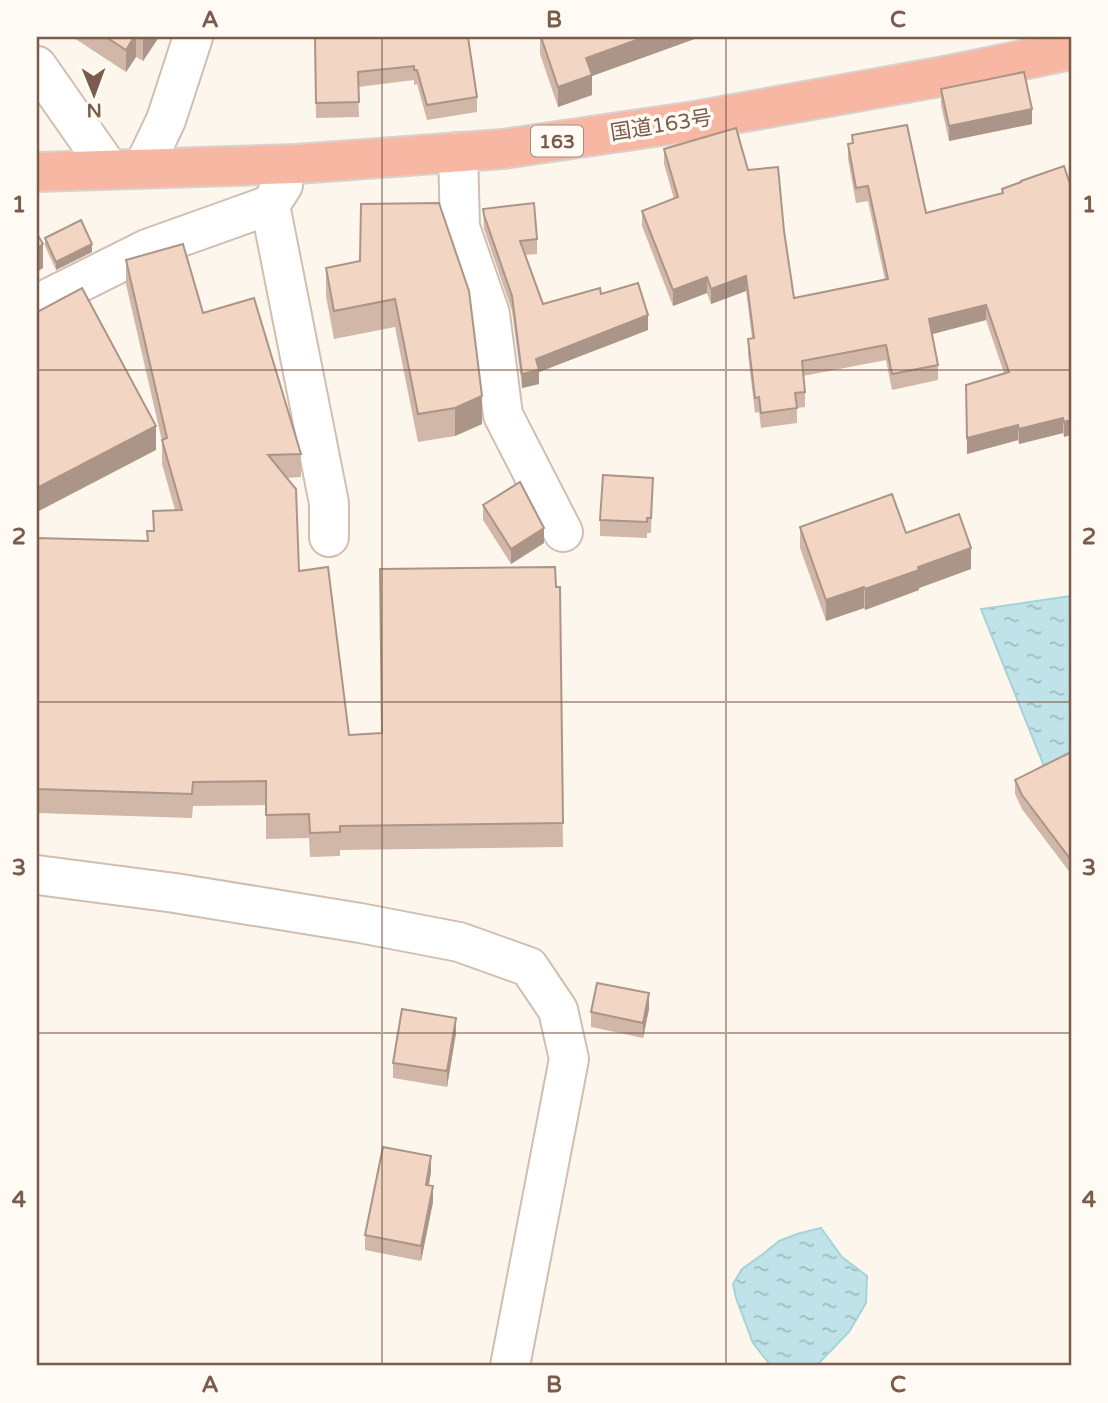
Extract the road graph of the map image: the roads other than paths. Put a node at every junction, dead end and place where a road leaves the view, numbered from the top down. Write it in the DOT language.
graph roads {
  1 [pos="193,37"];
  2 [pos="1071,50"];
  3 [pos="37,66"];
  4 [pos="458,152"];
  5 [pos="297,164"];
  6 [pos="126,168"];
  7 [pos="37,172"];
  8 [pos="270,205"];
  9 [pos="37,304"];
  10 [pos="563,532"];
  11 [pos="329,537"];
  12 [pos="37,875"];
  13 [pos="510,1366"];
  1 -- 6 [label="street"];
  2 -- 4 [label="highway, 国道163号 / 163"];
  3 -- 6 [label="street"];
  4 -- 5 [label="highway, 国道163号 / 163"];
  4 -- 10 [label="street"];
  5 -- 6 [label="highway, 国道163号 / 163"];
  5 -- 8 [label="street"];
  6 -- 7 [label="highway, 国道163号 / 163"];
  8 -- 9 [label="street"];
  8 -- 11 [label="street"];
  12 -- 13 [label="street"];
}
